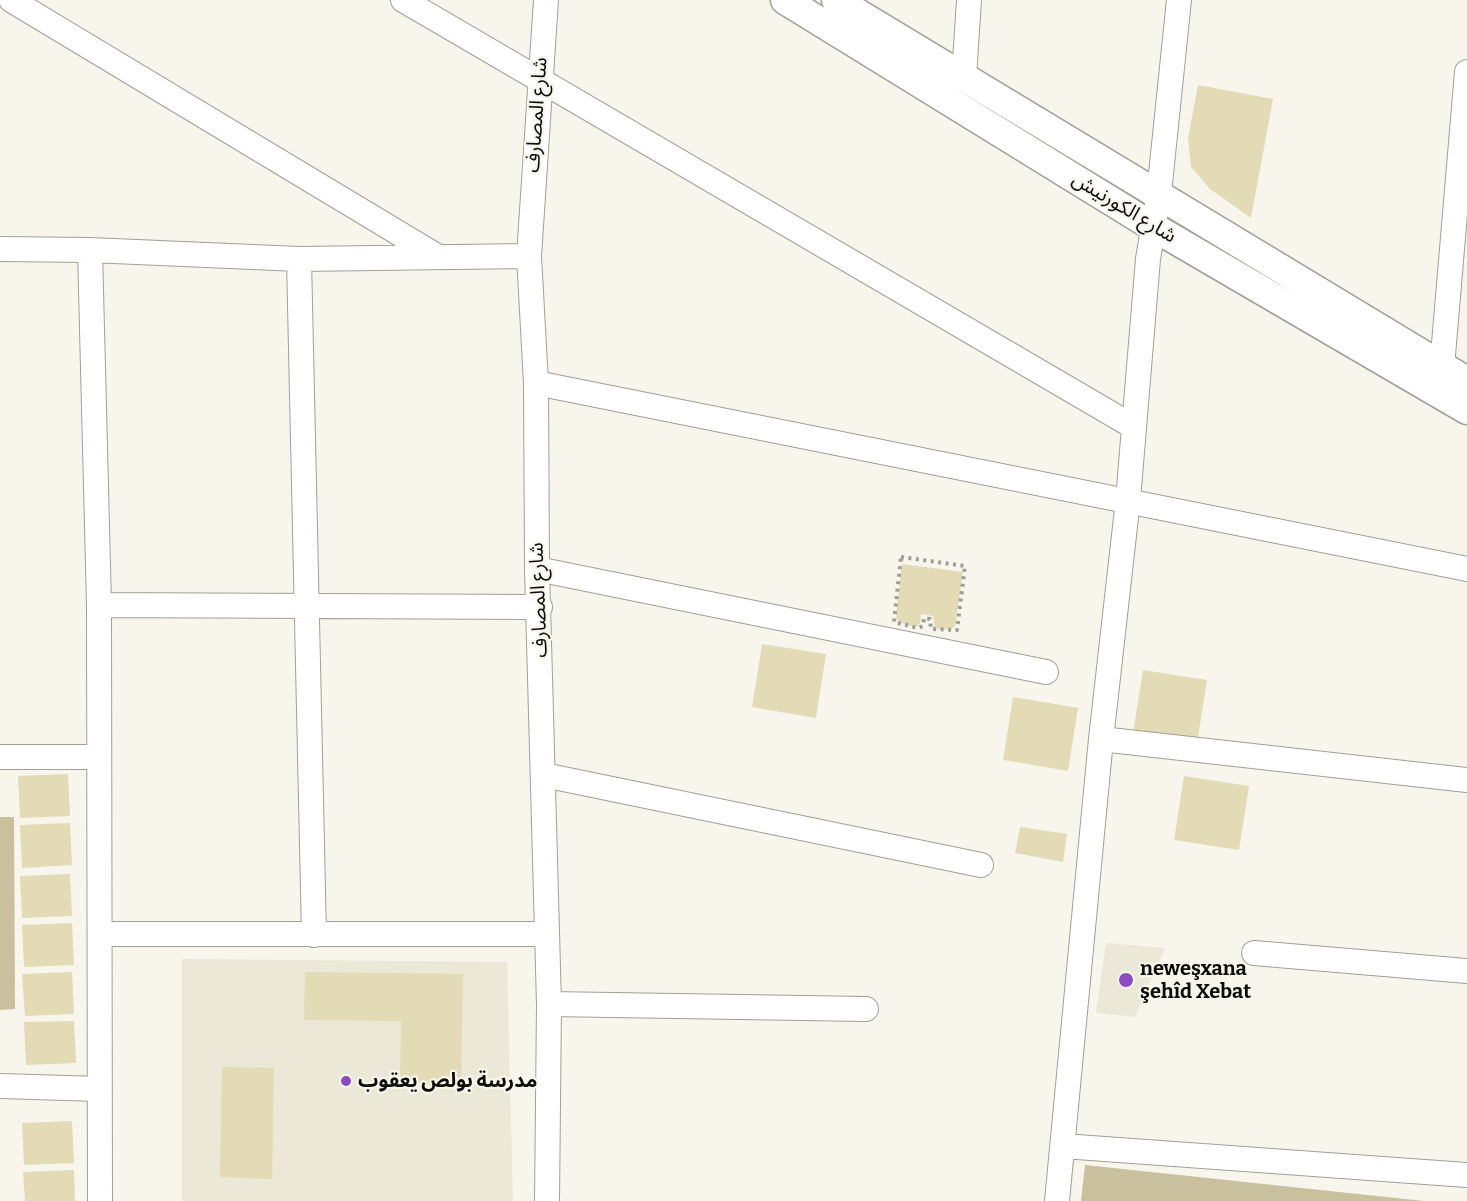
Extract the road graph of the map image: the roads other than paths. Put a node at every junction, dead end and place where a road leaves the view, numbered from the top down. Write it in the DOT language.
graph roads {
  1 [pos="11,0"];
  2 [pos="402,0"];
  3 [pos="546,0"];
  4 [pos="785,0"];
  5 [pos="837,0"];
  6 [pos="969,0"];
  7 [pos="1179,0"];
  8 [pos="1467,72"];
  9 [pos="964,77"];
  10 [pos="539,81"];
  11 [pos="1159,193"];
  12 [pos="1155,228"];
  13 [pos="0,249"];
  14 [pos="90,250"];
  15 [pos="435,255"];
  16 [pos="529,256"];
  17 [pos="299,259"];
  18 [pos="1442,367"];
  19 [pos="1467,381"];
  20 [pos="536,383"];
  21 [pos="1467,410"];
  22 [pos="1134,428"];
  23 [pos="1128,500"];
  24 [pos="537,569"];
  25 [pos="1467,569"];
  26 [pos="99,605"];
  27 [pos="307,605"];
  28 [pos="540,607"];
  29 [pos="1046,672"];
  30 [pos="1101,739"];
  31 [pos="0,757"];
  32 [pos="99,757"];
  33 [pos="543,775"];
  34 [pos="1467,780"];
  35 [pos="981,865"];
  36 [pos="100,934"];
  37 [pos="546,934"];
  38 [pos="314,935"];
  39 [pos="1254,953"];
  40 [pos="1467,971"];
  41 [pos="549,1004"];
  42 [pos="866,1009"];
  43 [pos="0,1086"];
  44 [pos="99,1089"];
  45 [pos="1063,1146"];
  46 [pos="1467,1175"];
  47 [pos="100,1201"];
  48 [pos="548,1201"];
  49 [pos="1057,1201"];
  1 -- 15 [label="street"];
  2 -- 10 [label="street"];
  3 -- 10 [label="street, شارع المصارف"];
  4 -- 12 [label="street, شارع الكورنيش"];
  5 -- 9 [label="street, شارع الكورنيش"];
  6 -- 9 [label="street"];
  7 -- 11 [label="street"];
  8 -- 18 [label="street"];
  9 -- 11 [label="street, شارع الكورنيش"];
  10 -- 16 [label="street, شارع المصارف"];
  10 -- 22 [label="street"];
  11 -- 12 [label="street"];
  11 -- 18 [label="street, شارع الكورنيش"];
  12 -- 21 [label="street, شارع الكورنيش"];
  12 -- 22 [label="street"];
  13 -- 14 [label="street"];
  14 -- 17 [label="street"];
  14 -- 26 [label="street"];
  15 -- 16 [label="street"];
  15 -- 17 [label="street"];
  16 -- 20 [label="street, شارع المصارف"];
  17 -- 27 [label="street"];
  18 -- 19 [label="street, شارع الكورنيش"];
  20 -- 23 [label="street"];
  20 -- 24 [label="street, شارع المصارف"];
  22 -- 23 [label="street"];
  23 -- 25 [label="street"];
  23 -- 30 [label="street"];
  24 -- 28 [label="street, شارع المصارف"];
  24 -- 29 [label="street"];
  26 -- 27 [label="street"];
  26 -- 32 [label="street"];
  27 -- 28 [label="street"];
  27 -- 38 [label="street"];
  28 -- 33 [label="street, شارع المصارف"];
  30 -- 34 [label="street"];
  30 -- 45 [label="street"];
  31 -- 32 [label="street"];
  32 -- 36 [label="street"];
  33 -- 35 [label="street"];
  33 -- 37 [label="street, شارع المصارف"];
  36 -- 38 [label="street"];
  36 -- 44 [label="street"];
  37 -- 38 [label="street"];
  37 -- 41 [label="street, شارع المصارف"];
  39 -- 40 [label="street"];
  41 -- 42 [label="street"];
  41 -- 48 [label="street, شارع المصارف"];
  43 -- 44 [label="street"];
  44 -- 47 [label="street"];
  45 -- 46 [label="street"];
  45 -- 49 [label="street"];
}
